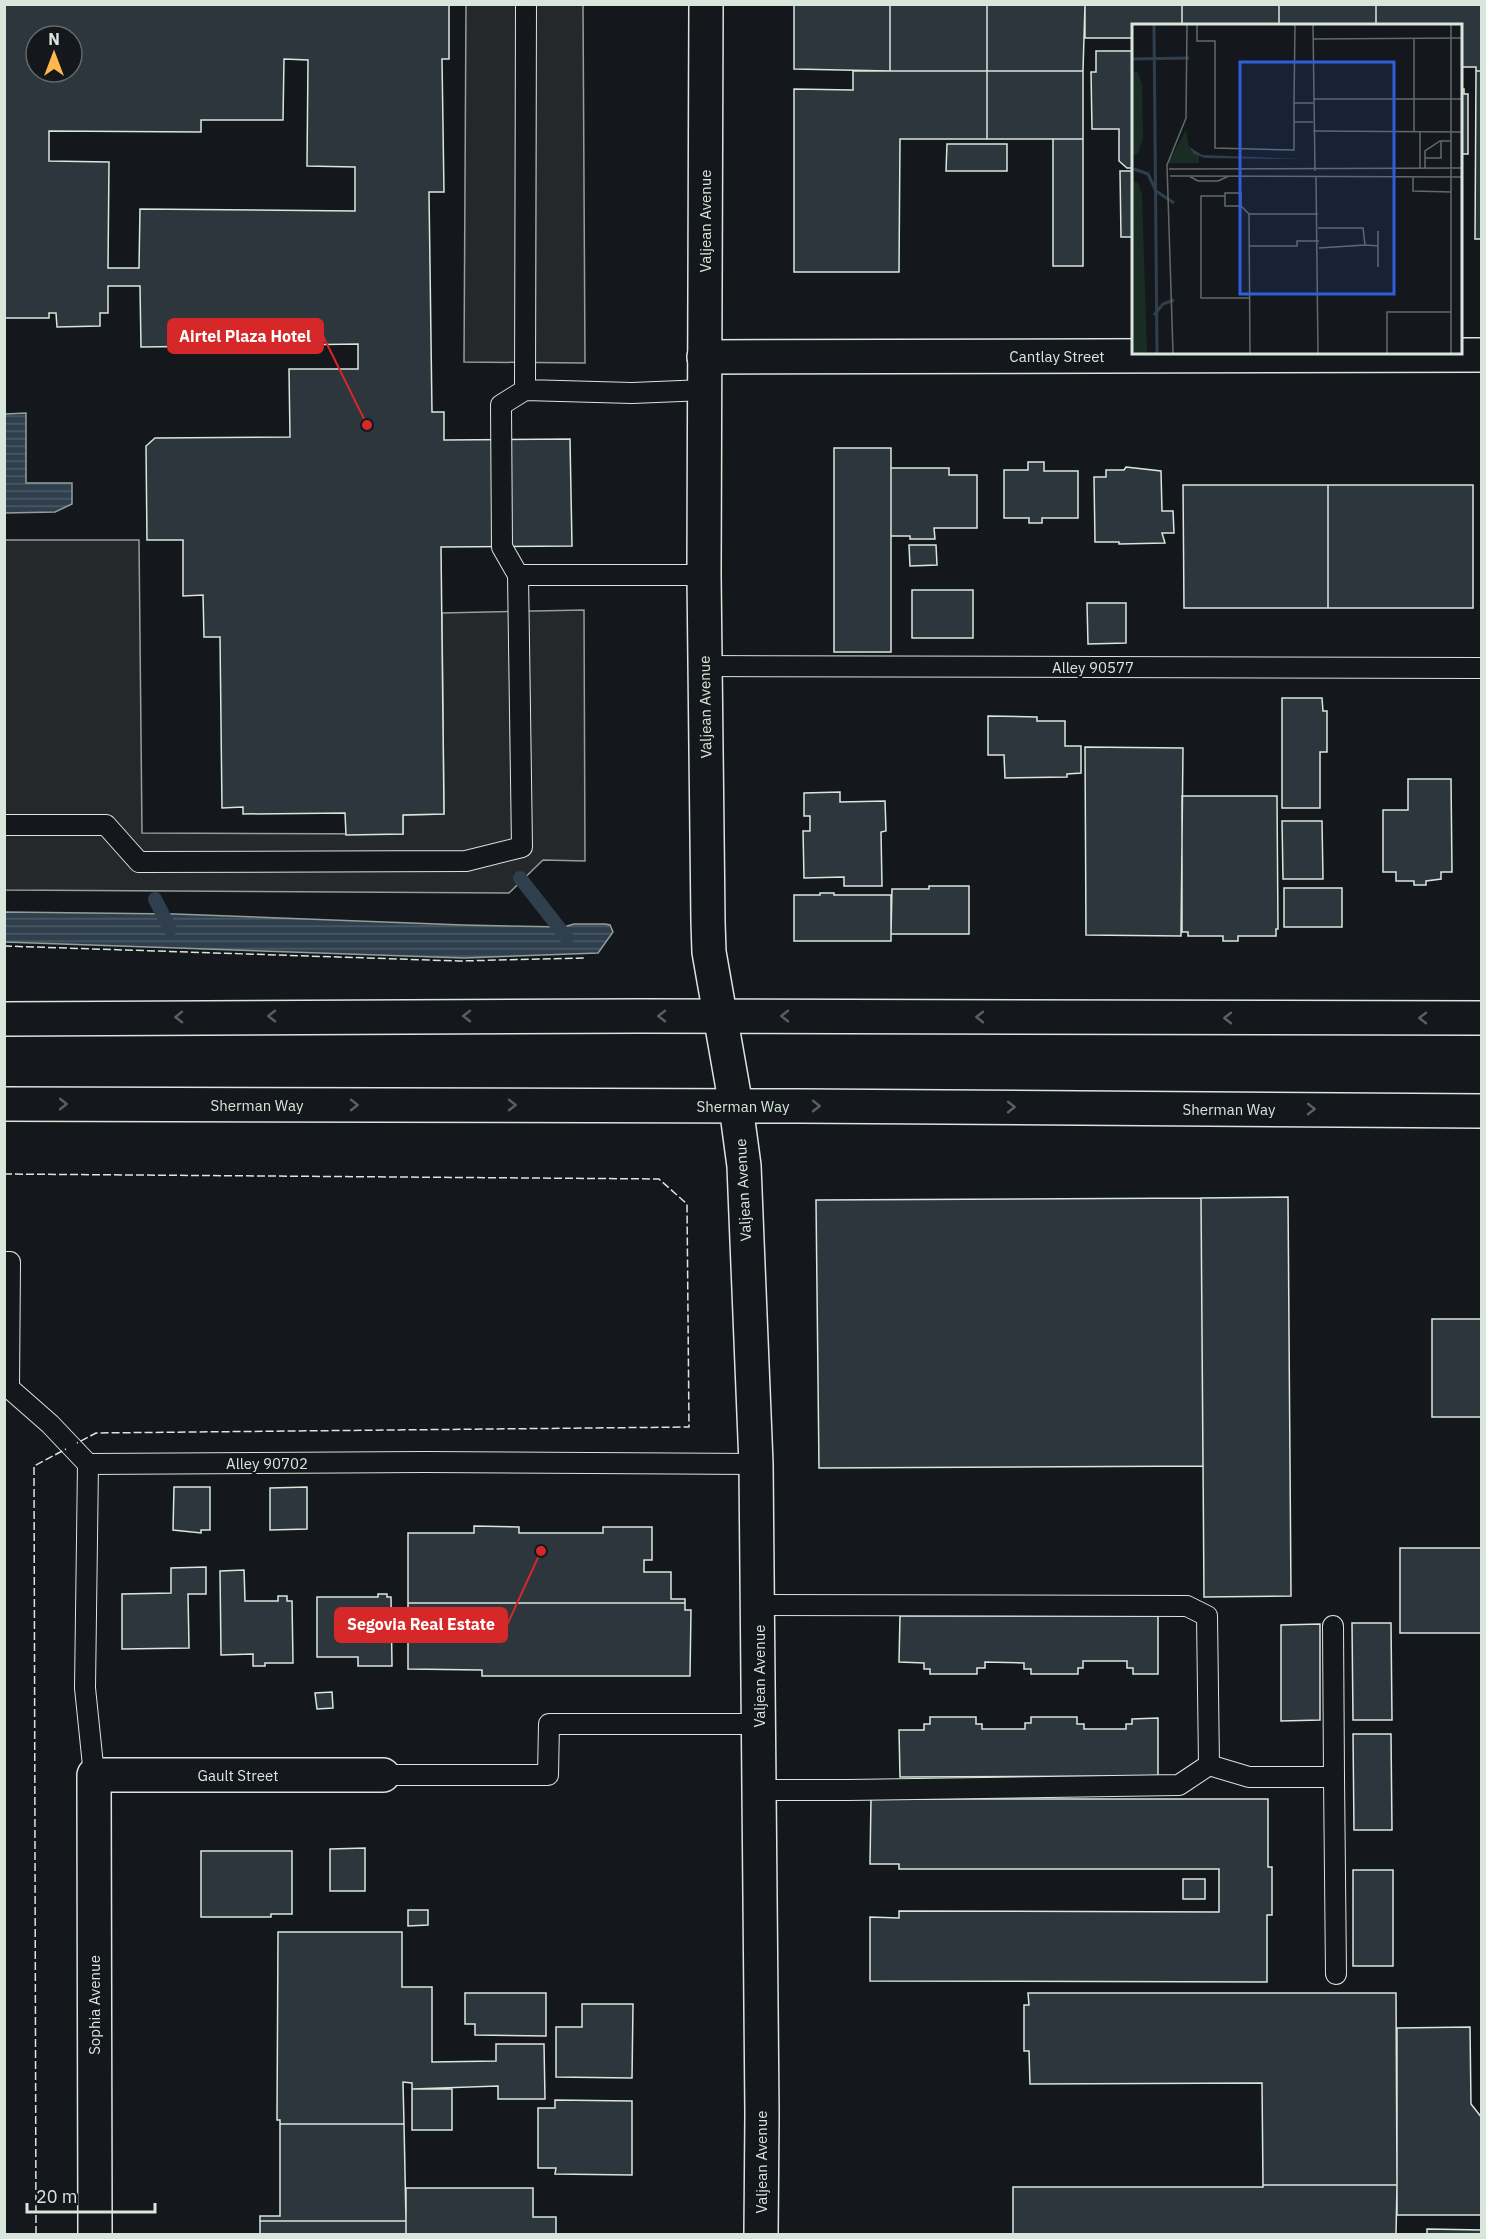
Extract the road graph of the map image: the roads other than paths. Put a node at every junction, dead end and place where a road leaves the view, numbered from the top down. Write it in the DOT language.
graph roads {
  1 [pos="526,4"];
  2 [pos="706,4"];
  3 [pos="1482,356"];
  4 [pos="705,357"];
  5 [pos="525,390"];
  6 [pos="705,390"];
  7 [pos="518,575"];
  8 [pos="704,575"];
  9 [pos="705,666"];
  10 [pos="1482,668"];
  11 [pos="4,825"];
  12 [pos="720,1016"];
  13 [pos="1482,1018"];
  14 [pos="4,1019"];
  15 [pos="4,1104"];
  16 [pos="736,1106"];
  17 [pos="1482,1111"];
  18 [pos="4,1262"];
  19 [pos="7,1388"];
  20 [pos="88,1464"];
  21 [pos="756,1464"];
  22 [pos="759,1605"];
  23 [pos="1333,1626"];
  24 [pos="759,1724"];
  25 [pos="1209,1766"];
  26 [pos="94,1775"];
  27 [pos="383,1775"];
  28 [pos="1334,1777"];
  29 [pos="760,1790"];
  30 [pos="1336,1974"];
  31 [pos="95,2235"];
  32 [pos="761,2235"];
  1 -- 5 [label="lane"];
  2 -- 4 [label="main road, Valjean Avenue"];
  3 -- 4 [label="main road, Cantlay Street"];
  4 -- 6 [label="main road, Valjean Avenue"];
  5 -- 6 [label="lane"];
  5 -- 7 [label="lane"];
  6 -- 8 [label="main road, Valjean Avenue"];
  7 -- 8 [label="lane"];
  7 -- 11 [label="lane"];
  8 -- 9 [label="main road, Valjean Avenue"];
  9 -- 10 [label="lane, Alley 90577"];
  9 -- 12 [label="main road, Valjean Avenue"];
  13 -- 12 [label="main road, one-way"];
  12 -- 14 [label="main road, one-way"];
  12 -- 16 [label="main road, Valjean Avenue"];
  15 -- 16 [label="main road, Sherman Way, one-way"];
  16 -- 17 [label="main road, Sherman Way, one-way"];
  16 -- 21 [label="main road, Valjean Avenue"];
  18 -- 19 [label="lane"];
  19 -- 20 [label="lane"];
  20 -- 21 [label="lane, Alley 90702"];
  20 -- 26 [label="lane"];
  21 -- 22 [label="main road, Valjean Avenue"];
  22 -- 24 [label="main road, Valjean Avenue"];
  22 -- 25 [label="lane"];
  23 -- 28 [label="lane"];
  24 -- 27 [label="lane"];
  24 -- 29 [label="main road, Valjean Avenue"];
  25 -- 28 [label="lane"];
  25 -- 29 [label="lane"];
  26 -- 27 [label="main road, Gault Street"];
  26 -- 31 [label="main road, Sophia Avenue"];
  28 -- 30 [label="lane"];
  29 -- 32 [label="main road, Valjean Avenue"];
}
